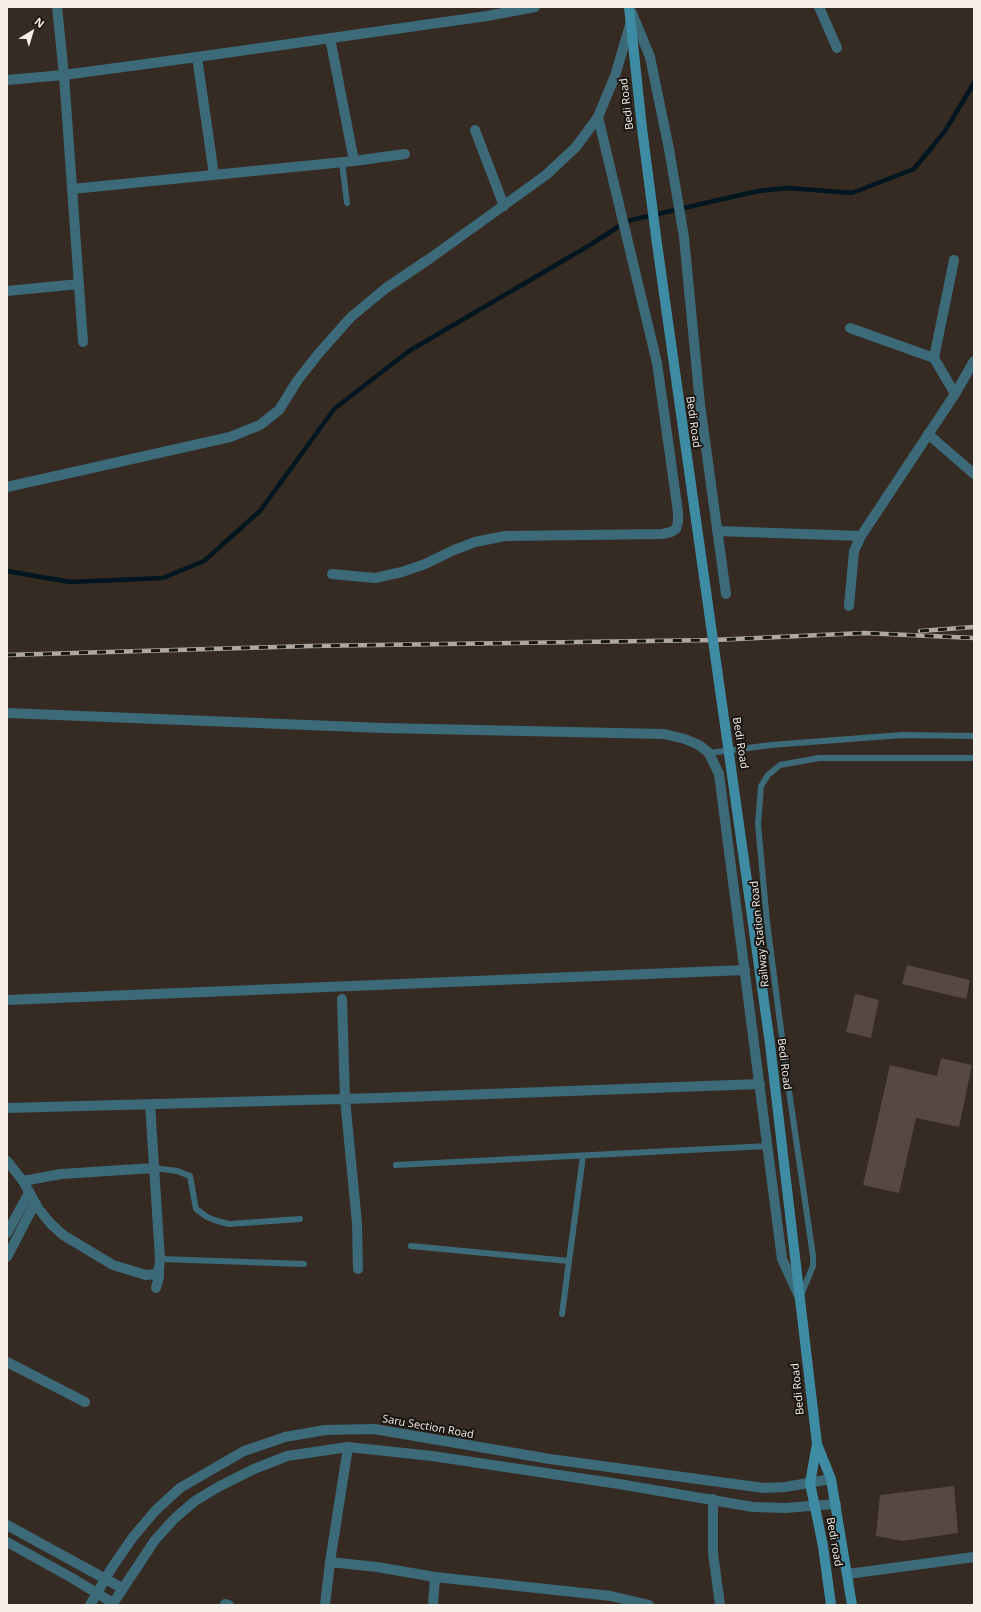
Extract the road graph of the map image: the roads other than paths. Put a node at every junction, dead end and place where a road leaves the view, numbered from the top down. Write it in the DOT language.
graph roads {
  1 [pos="57,7"];
  2 [pos="535,7"];
  3 [pos="629,7"];
  4 [pos="820,7"];
  5 [pos="630,25"];
  6 [pos="330,38"];
  7 [pos="837,48"];
  8 [pos="197,57"];
  9 [pos="64,75"];
  10 [pos="7,80"];
  11 [pos="598,117"];
  12 [pos="475,130"];
  13 [pos="405,154"];
  14 [pos="354,161"];
  15 [pos="342,162"];
  16 [pos="214,175"];
  17 [pos="72,189"];
  18 [pos="347,204"];
  19 [pos="504,206"];
  20 [pos="954,260"];
  21 [pos="79,284"];
  22 [pos="7,291"];
  23 [pos="850,328"];
  24 [pos="84,342"];
  25 [pos="934,358"];
  26 [pos="974,361"];
  27 [pos="955,394"];
  28 [pos="928,434"];
  29 [pos="974,474"];
  30 [pos="7,487"];
  31 [pos="717,531"];
  32 [pos="861,536"];
  33 [pos="332,574"];
  34 [pos="726,594"];
  35 [pos="849,606"];
  36 [pos="7,713"];
  37 [pos="974,736"];
  38 [pos="709,753"];
  39 [pos="974,758"];
  40 [pos="745,970"];
  41 [pos="342,998"];
  42 [pos="7,1000"];
  43 [pos="760,1084"];
  44 [pos="345,1099"];
  45 [pos="150,1104"];
  46 [pos="7,1108"];
  47 [pos="768,1146"];
  48 [pos="583,1156"];
  49 [pos="7,1161"];
  50 [pos="396,1165"];
  51 [pos="154,1168"];
  52 [pos="23,1181"];
  53 [pos="29,1192"];
  54 [pos="35,1203"];
  55 [pos="300,1219"];
  56 [pos="7,1233"];
  57 [pos="411,1246"];
  58 [pos="7,1257"];
  59 [pos="569,1261"];
  60 [pos="159,1264"];
  61 [pos="304,1264"];
  62 [pos="358,1269"];
  63 [pos="156,1288"];
  64 [pos="800,1299"];
  65 [pos="562,1314"];
  66 [pos="7,1362"];
  67 [pos="84,1402"];
  68 [pos="817,1444"];
  69 [pos="348,1447"];
  70 [pos="831,1479"];
  71 [pos="810,1483"];
  72 [pos="713,1499"];
  73 [pos="836,1504"];
  74 [pos="815,1506"];
  75 [pos="7,1526"];
  76 [pos="7,1542"];
  77 [pos="974,1557"];
  78 [pos="330,1562"];
  79 [pos="848,1574"];
  80 [pos="436,1577"];
  81 [pos="105,1578"];
  82 [pos="122,1588"];
  83 [pos="97,1593"];
  84 [pos="112,1604"];
  85 [pos="90,1605"];
  86 [pos="325,1605"];
  87 [pos="433,1605"];
  88 [pos="650,1605"];
  89 [pos="720,1605"];
  90 [pos="831,1605"];
  91 [pos="852,1605"];
  1 -- 9 [label="street"];
  2 -- 6 [label="street"];
  3 -- 5 [label="main road, Bedi Road"];
  3 -- 31 [label="street"];
  4 -- 7 [label="street"];
  5 -- 11 [label="street"];
  5 -- 64 [label="main road, Bedi Road, bridge"];
  6 -- 8 [label="street"];
  6 -- 14 [label="street"];
  8 -- 9 [label="street"];
  8 -- 16 [label="street"];
  9 -- 10 [label="street"];
  9 -- 17 [label="street"];
  11 -- 19 [label="street"];
  11 -- 33 [label="street"];
  12 -- 19 [label="street"];
  13 -- 14 [label="street"];
  14 -- 15 [label="street"];
  15 -- 16 [label="street"];
  15 -- 18 [label="lane"];
  16 -- 17 [label="street"];
  17 -- 21 [label="street"];
  19 -- 30 [label="street"];
  20 -- 25 [label="street"];
  21 -- 22 [label="street"];
  21 -- 24 [label="street"];
  23 -- 25 [label="street"];
  25 -- 27 [label="street"];
  26 -- 27 [label="street"];
  27 -- 28 [label="street"];
  28 -- 29 [label="street"];
  28 -- 32 [label="street"];
  31 -- 32 [label="street"];
  31 -- 34 [label="street"];
  32 -- 35 [label="street"];
  36 -- 38 [label="street"];
  37 -- 38 [label="lane"];
  38 -- 40 [label="street"];
  39 -- 64 [label="lane, Railway Station Road"];
  40 -- 42 [label="street"];
  40 -- 43 [label="street"];
  41 -- 44 [label="street"];
  43 -- 44 [label="street"];
  43 -- 47 [label="street"];
  44 -- 45 [label="street"];
  44 -- 62 [label="street"];
  45 -- 46 [label="street"];
  45 -- 51 [label="street"];
  47 -- 48 [label="lane"];
  47 -- 64 [label="street"];
  48 -- 50 [label="lane"];
  48 -- 59 [label="lane"];
  49 -- 52 [label="street"];
  51 -- 52 [label="street"];
  51 -- 55 [label="lane"];
  51 -- 60 [label="street"];
  52 -- 53 [label="street"];
  53 -- 54 [label="street"];
  53 -- 56 [label="street"];
  54 -- 58 [label="street"];
  54 -- 60 [label="street"];
  57 -- 59 [label="lane"];
  59 -- 65 [label="lane"];
  60 -- 61 [label="lane"];
  60 -- 63 [label="street"];
  64 -- 68 [label="main road, Bedi Road"];
  66 -- 67 [label="street"];
  68 -- 70 [label="main road, Bedi Road"];
  68 -- 71 [label="main road, Bedi Road"];
  69 -- 72 [label="street"];
  69 -- 78 [label="street"];
  69 -- 82 [label="street"];
  70 -- 71 [label="street, Saru Section Road"];
  70 -- 73 [label="main road, Bedi Road"];
  71 -- 74 [label="main road, Bedi road"];
  71 -- 81 [label="street, Saru Section Road"];
  72 -- 74 [label="street"];
  72 -- 89 [label="street"];
  73 -- 74 [label="street"];
  73 -- 79 [label="main road, Bedi Road"];
  74 -- 90 [label="main road, Bedi road"];
  75 -- 81 [label="street"];
  76 -- 83 [label="street"];
  77 -- 79 [label="street"];
  78 -- 80 [label="street"];
  78 -- 86 [label="street"];
  79 -- 91 [label="main road, Bedi Road"];
  80 -- 87 [label="street"];
  80 -- 88 [label="street"];
  81 -- 82 [label="street"];
  81 -- 83 [label="street, Saru Section Road"];
  82 -- 84 [label="street"];
  83 -- 84 [label="street"];
  83 -- 85 [label="street, Saru Section Road"];
}
